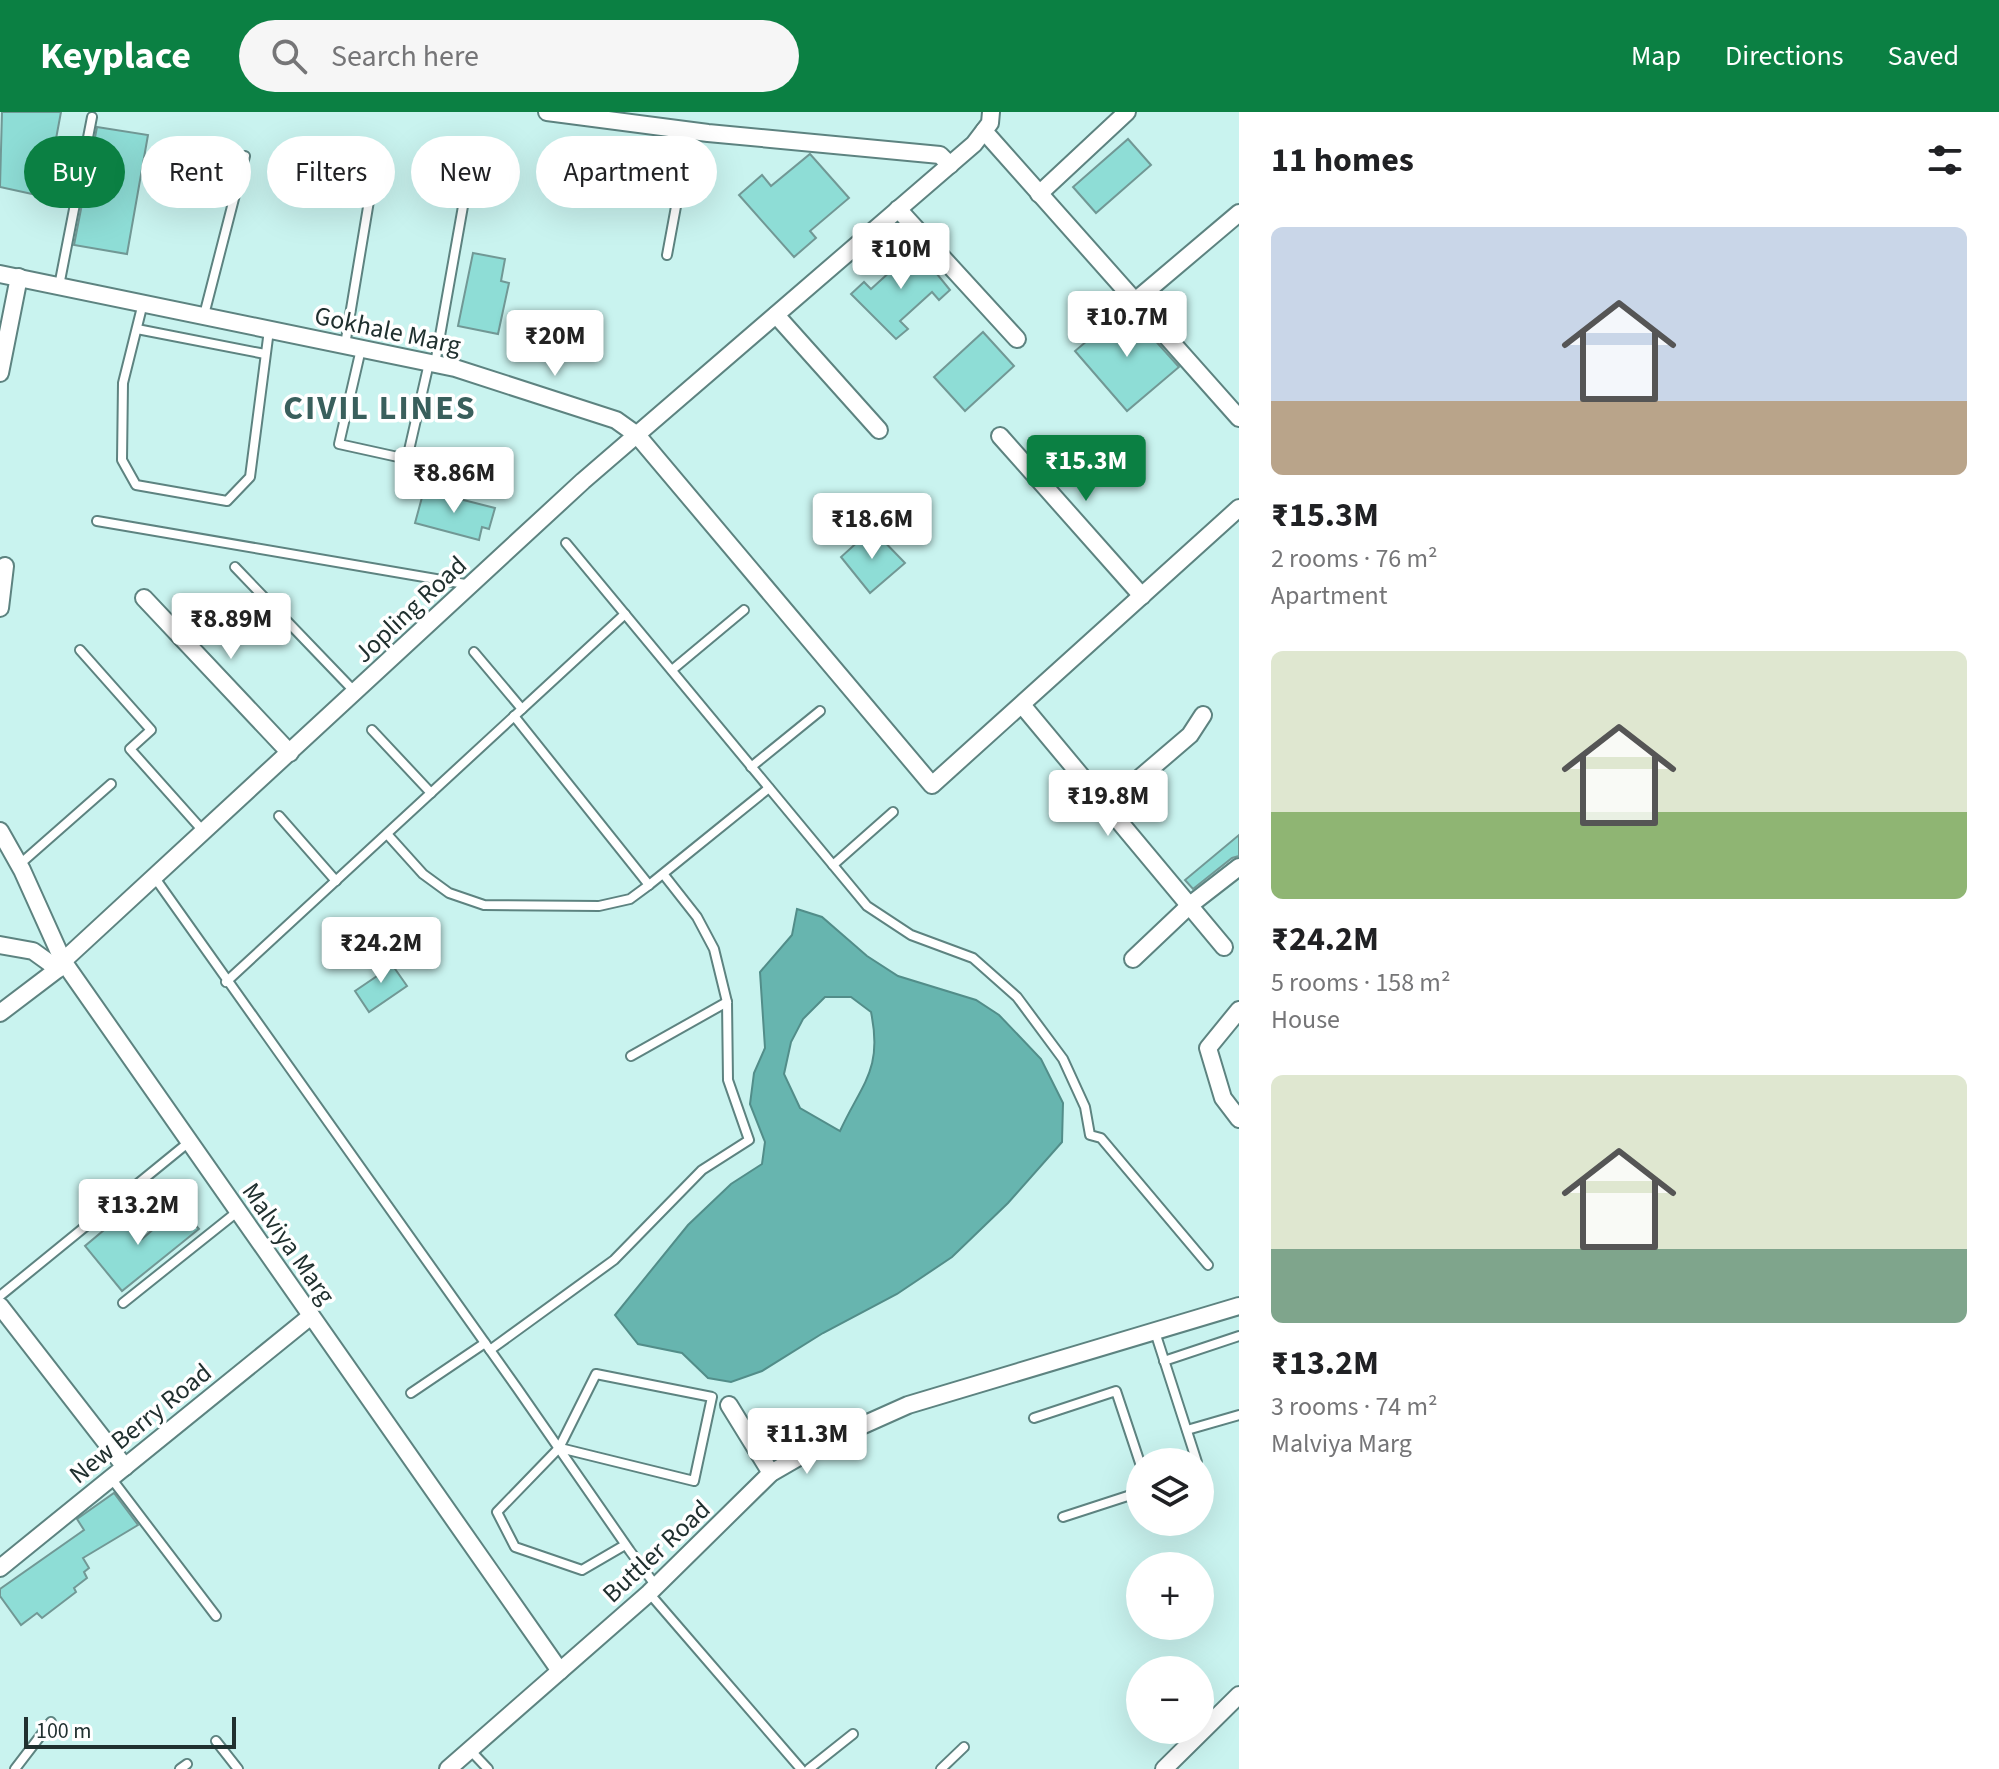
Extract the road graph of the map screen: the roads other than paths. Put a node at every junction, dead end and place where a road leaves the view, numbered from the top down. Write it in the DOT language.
graph roads {
  1 [pos="547,112"];
  2 [pos="991,112"];
  3 [pos="1127,112"];
  4 [pos="92,117"];
  5 [pos="690,131"];
  6 [pos="984,131"];
  7 [pos="950,165"];
  8 [pos="1039,194"];
  9 [pos="232,208"];
  10 [pos="370,208"];
  11 [pos="462,208"];
  12 [pos="898,209"];
  13 [pos="1239,213"];
  14 [pos="667,255"];
  15 [pos="0,274"];
  16 [pos="19,277"];
  17 [pos="59,286"];
  18 [pos="1135,301"];
  19 [pos="143,303"];
  20 [pos="776,315"];
  21 [pos="204,316"];
  22 [pos="137,329"];
  23 [pos="269,329"];
  24 [pos="1017,339"];
  25 [pos="353,347"];
  26 [pos="265,354"];
  27 [pos="432,364"];
  28 [pos="0,373"];
  29 [pos="1239,418"];
  30 [pos="879,430"];
  31 [pos="637,435"];
  32 [pos="1000,436"];
  33 [pos="1239,508"];
  34 [pos="97,521"];
  35 [pos="566,543"];
  36 [pos="5,566"];
  37 [pos="235,567"];
  38 [pos="472,585"];
  39 [pos="1142,596"];
  40 [pos="144,598"];
  41 [pos="0,608"];
  42 [pos="744,610"];
  43 [pos="625,614"];
  44 [pos="80,650"];
  45 [pos="474,652"];
  46 [pos="672,670"];
  47 [pos="356,692"];
  48 [pos="1022,705"];
  49 [pos="522,709"];
  50 [pos="820,711"];
  51 [pos="1203,715"];
  52 [pos="514,716"];
  53 [pos="372,730"];
  54 [pos="290,753"];
  55 [pos="751,767"];
  56 [pos="111,784"];
  57 [pos="769,788"];
  58 [pos="431,793"];
  59 [pos="1107,806"];
  60 [pos="893,812"];
  61 [pos="279,816"];
  62 [pos="0,831"];
  63 [pos="205,832"];
  64 [pos="387,834"];
  65 [pos="19,865"];
  66 [pos="833,865"];
  67 [pos="1239,867"];
  68 [pos="664,875"];
  69 [pos="155,878"];
  70 [pos="336,881"];
  71 [pos="649,885"];
  72 [pos="1190,905"];
  73 [pos="0,945"];
  74 [pos="1224,947"];
  75 [pos="1133,959"];
  76 [pos="61,965"];
  77 [pos="226,982"];
  78 [pos="727,1002"];
  79 [pos="1239,1010"];
  80 [pos="0,1013"];
  81 [pos="631,1056"];
  82 [pos="1239,1119"];
  83 [pos="189,1142"];
  84 [pos="237,1212"];
  85 [pos="1208,1265"];
  86 [pos="0,1296"];
  87 [pos="123,1303"];
  88 [pos="0,1306"];
  89 [pos="1239,1306"];
  90 [pos="311,1316"];
  91 [pos="1155,1331"];
  92 [pos="1239,1336"];
  93 [pos="487,1346"];
  94 [pos="1164,1361"];
  95 [pos="411,1393"];
  96 [pos="729,1405"];
  97 [pos="1239,1415"];
  98 [pos="1034,1418"];
  99 [pos="1187,1430"];
  100 [pos="559,1448"];
  101 [pos="1135,1448"];
  102 [pos="1193,1448"];
  103 [pos="118,1473"];
  104 [pos="771,1473"];
  105 [pos="1126,1497"];
  106 [pos="1063,1517"];
  107 [pos="625,1545"];
  108 [pos="0,1568"];
  109 [pos="653,1590"];
  110 [pos="216,1616"];
  111 [pos="560,1671"];
  112 [pos="1239,1695"];
  113 [pos="51,1722"];
  114 [pos="853,1734"];
  115 [pos="216,1741"];
  116 [pos="964,1747"];
  117 [pos="470,1750"];
  118 [pos="815,1767"];
  119 [pos="15,1769"];
  120 [pos="238,1769"];
  121 [pos="448,1769"];
  122 [pos="488,1769"];
  123 [pos="801,1769"];
  124 [pos="941,1769"];
  125 [pos="1164,1769"];
  1 -- 5 [label="street"];
  2 -- 6 [label="street, Jopling Road"];
  3 -- 8 [label="street"];
  4 -- 17 [label="lane"];
  5 -- 7 [label="street"];
  5 -- 14 [label="lane"];
  6 -- 7 [label="street, Jopling Road"];
  6 -- 8 [label="street"];
  7 -- 12 [label="street, Jopling Road"];
  8 -- 18 [label="street"];
  9 -- 21 [label="lane"];
  10 -- 25 [label="lane"];
  11 -- 27 [label="lane"];
  12 -- 20 [label="street, Jopling Road"];
  12 -- 24 [label="street"];
  13 -- 18 [label="street"];
  15 -- 16 [label="street, Gokhale Marg"];
  16 -- 17 [label="street, Gokhale Marg"];
  16 -- 28 [label="street"];
  17 -- 19 [label="street, Gokhale Marg"];
  18 -- 29 [label="street"];
  19 -- 21 [label="street, Gokhale Marg"];
  19 -- 22 [label="lane"];
  20 -- 30 [label="street"];
  20 -- 31 [label="street, Jopling Road"];
  21 -- 23 [label="street, Gokhale Marg"];
  22 -- 26 [label="lane"];
  22 -- 26 [label="lane"];
  23 -- 25 [label="street, Gokhale Marg"];
  23 -- 26 [label="lane"];
  25 -- 27 [label="street, Gokhale Marg"];
  25 -- 27 [label="lane"];
  27 -- 31 [label="street, Gokhale Marg"];
  31 -- 38 [label="street, Jopling Road"];
  31 -- 48 [label="street, Gokhale Marg"];
  32 -- 39 [label="street"];
  33 -- 39 [label="street"];
  34 -- 38 [label="lane"];
  35 -- 43 [label="lane"];
  36 -- 41 [label="street"];
  37 -- 47 [label="lane"];
  38 -- 47 [label="street, Jopling Road"];
  39 -- 48 [label="street"];
  40 -- 54 [label="street"];
  42 -- 46 [label="lane"];
  43 -- 46 [label="lane"];
  43 -- 49 [label="lane"];
  44 -- 63 [label="lane"];
  45 -- 49 [label="lane"];
  46 -- 55 [label="lane"];
  47 -- 54 [label="street, Jopling Road"];
  48 -- 59 [label="street"];
  49 -- 52 [label="lane"];
  50 -- 55 [label="lane"];
  51 -- 59 [label="street"];
  52 -- 58 [label="lane"];
  52 -- 71 [label="lane"];
  53 -- 58 [label="lane"];
  54 -- 63 [label="street, Jopling Road"];
  55 -- 57 [label="lane"];
  56 -- 65 [label="lane"];
  57 -- 66 [label="lane"];
  57 -- 68 [label="lane"];
  58 -- 64 [label="lane"];
  59 -- 72 [label="street"];
  60 -- 66 [label="lane"];
  61 -- 70 [label="lane"];
  62 -- 65 [label="street, Malviya Marg"];
  63 -- 69 [label="street, Jopling Road"];
  64 -- 70 [label="lane"];
  64 -- 71 [label="lane"];
  65 -- 76 [label="street, Malviya Marg"];
  66 -- 85 [label="lane"];
  67 -- 72 [label="street"];
  68 -- 71 [label="lane"];
  68 -- 78 [label="lane"];
  69 -- 76 [label="street, Jopling Road"];
  69 -- 77 [label="lane"];
  70 -- 77 [label="lane"];
  72 -- 74 [label="street"];
  72 -- 75 [label="street"];
  73 -- 76 [label="street"];
  76 -- 80 [label="street, Jopling Road"];
  76 -- 83 [label="street, Malviya Marg"];
  77 -- 93 [label="lane"];
  78 -- 81 [label="lane"];
  78 -- 93 [label="lane"];
  79 -- 82 [label="street"];
  83 -- 84 [label="street, Malviya Marg"];
  83 -- 86 [label="lane"];
  84 -- 87 [label="lane"];
  84 -- 90 [label="street, Malviya Marg"];
  88 -- 103 [label="street"];
  89 -- 91 [label="street, Buttler Road"];
  90 -- 103 [label="street, New Berry Road"];
  90 -- 111 [label="street, Malviya Marg"];
  91 -- 94 [label="lane"];
  91 -- 104 [label="street, Buttler Road"];
  92 -- 94 [label="lane"];
  93 -- 95 [label="lane"];
  93 -- 100 [label="lane"];
  94 -- 99 [label="lane"];
  96 -- 104 [label="street"];
  97 -- 99 [label="lane"];
  98 -- 101 [label="lane"];
  99 -- 102 [label="lane"];
  100 -- 100 [label="lane"];
  100 -- 107 [label="lane"];
  100 -- 107 [label="lane"];
  103 -- 108 [label="street, New Berry Road"];
  103 -- 110 [label="lane"];
  104 -- 109 [label="street, Buttler Road"];
  105 -- 106 [label="lane"];
  107 -- 109 [label="lane"];
  109 -- 111 [label="street, Buttler Road"];
  109 -- 123 [label="lane"];
  111 -- 117 [label="street, Buttler Road"];
  112 -- 125 [label="street"];
  113 -- 119 [label="lane"];
  114 -- 118 [label="lane"];
  115 -- 120 [label="lane"];
  116 -- 124 [label="lane"];
  117 -- 121 [label="street, Buttler Road"];
  117 -- 122 [label="lane"];
}
